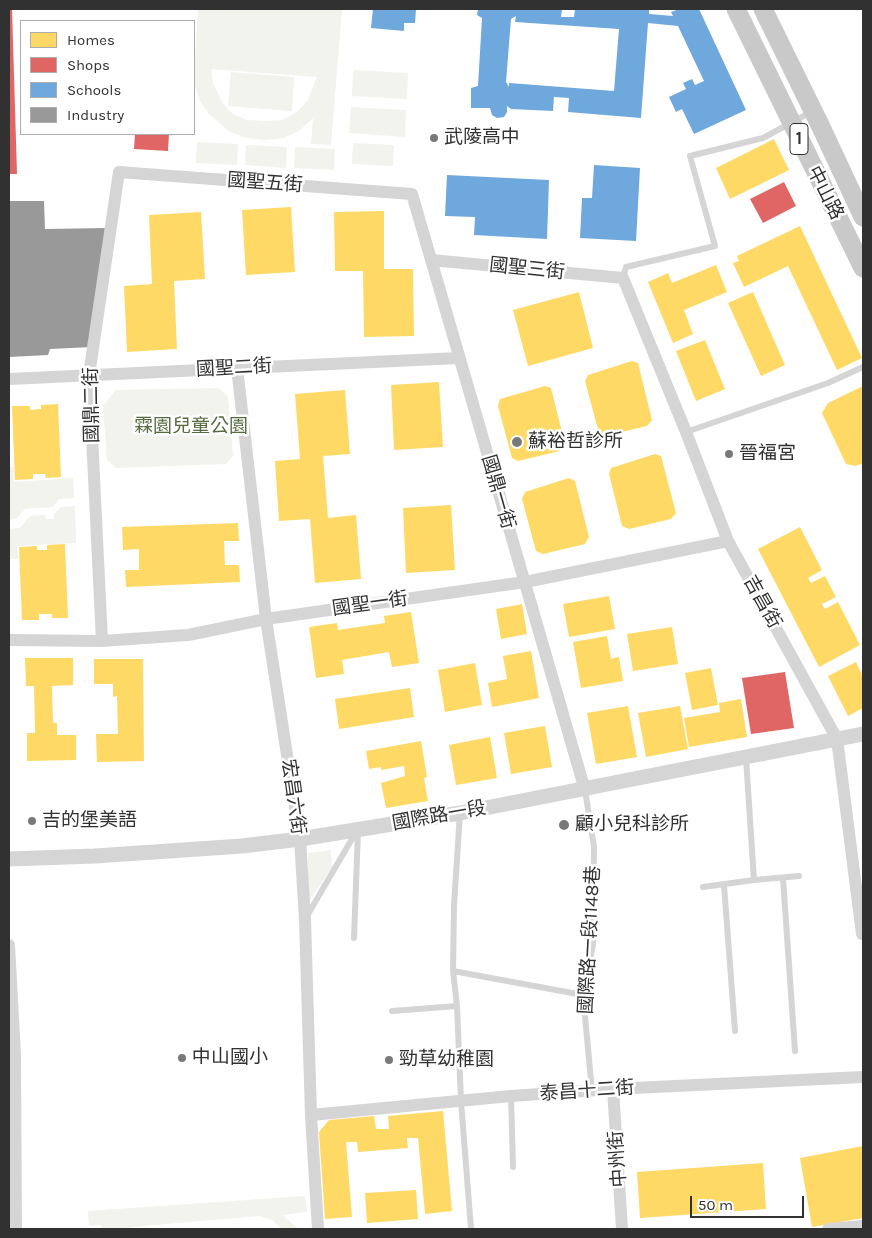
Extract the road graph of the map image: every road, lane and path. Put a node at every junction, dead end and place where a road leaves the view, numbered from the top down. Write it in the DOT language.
graph roads {
  1 [pos="736,9"];
  2 [pos="763,9"];
  3 [pos="814,111"];
  4 [pos="792,123"];
  5 [pos="119,172"];
  6 [pos="412,194"];
  7 [pos="863,217"];
  8 [pos="431,260"];
  9 [pos="863,268"];
  10 [pos="623,278"];
  11 [pos="460,358"];
  12 [pos="863,367"];
  13 [pos="237,368"];
  14 [pos="89,375"];
  15 [pos="9,380"];
  16 [pos="686,432"];
  17 [pos="728,541"];
  18 [pos="524,582"];
  19 [pos="266,620"];
  20 [pos="9,640"];
  21 [pos="102,641"];
  22 [pos="863,734"];
  23 [pos="836,738"];
  24 [pos="746,757"];
  25 [pos="584,790"];
  26 [pos="460,813"];
  27 [pos="358,829"];
  28 [pos="300,839"];
  29 [pos="9,859"];
  30 [pos="799,876"];
  31 [pos="783,878"];
  32 [pos="754,880"];
  33 [pos="724,885"];
  34 [pos="703,888"];
  35 [pos="305,920"];
  36 [pos="862,934"];
  37 [pos="354,938"];
  38 [pos="9,945"];
  39 [pos="453,971"];
  40 [pos="583,995"];
  41 [pos="457,1006"];
  42 [pos="392,1011"];
  43 [pos="735,1031"];
  44 [pos="795,1050"];
  45 [pos="12,1054"];
  46 [pos="863,1077"];
  47 [pos="613,1089"];
  48 [pos="592,1091"];
  49 [pos="511,1096"];
  50 [pos="461,1101"];
  51 [pos="311,1115"];
  52 [pos="513,1167"];
  53 [pos="12,1187"];
  54 [pos="863,1226"];
  55 [pos="16,1229"];
  56 [pos="318,1229"];
  57 [pos="471,1229"];
  58 [pos="622,1229"];
  59 [pos="828,1229"];
  1 -- 4 [label="main road, 中山路 / 1"];
  2 -- 3 [label="main road, 中山路 / 1"];
  3 -- 4 [label="lane"];
  3 -- 7 [label="main road, 中山路 / 1"];
  4 -- 9 [label="main road, 中山路 / 1"];
  4 -- 10 [label="lane"];
  5 -- 6 [label="street, 國聖五街"];
  5 -- 14 [label="street, 國鼎二街"];
  6 -- 8 [label="street, 國鼎一街"];
  8 -- 10 [label="street, 國聖三街"];
  8 -- 11 [label="street, 國鼎一街"];
  10 -- 16 [label="street, 吉昌街"];
  11 -- 13 [label="street, 國聖二街"];
  11 -- 18 [label="street, 國鼎一街"];
  12 -- 16 [label="lane"];
  13 -- 14 [label="street, 國聖二街"];
  13 -- 19 [label="street, 宏昌六街"];
  14 -- 15 [label="street, 國聖二街"];
  14 -- 21 [label="street, 國鼎二街"];
  16 -- 17 [label="street, 吉昌街"];
  17 -- 18 [label="street, 國聖一街"];
  17 -- 23 [label="street, 吉昌街"];
  18 -- 19 [label="street, 國聖一街"];
  18 -- 25 [label="street, 國鼎一街"];
  19 -- 21 [label="street, 國聖一街"];
  19 -- 28 [label="street, 宏昌六街"];
  20 -- 21 [label="street, 國聖一街"];
  22 -- 23 [label="street, 國際路一段"];
  23 -- 24 [label="street, 國際路一段"];
  23 -- 36 [label="street, 吉昌街"];
  24 -- 25 [label="street, 國際路一段"];
  24 -- 32 [label="lane"];
  25 -- 26 [label="street, 國際路一段"];
  25 -- 40 [label="lane, 國際路一段1148巷"];
  26 -- 27 [label="street, 國際路一段"];
  26 -- 39 [label="lane"];
  27 -- 28 [label="street, 國際路一段"];
  27 -- 35 [label="lane"];
  27 -- 37 [label="lane"];
  28 -- 29 [label="street, 國際路一段"];
  28 -- 35 [label="street, 宏昌六街"];
  30 -- 31 [label="lane"];
  31 -- 32 [label="lane"];
  31 -- 44 [label="lane"];
  32 -- 33 [label="lane"];
  33 -- 34 [label="lane"];
  33 -- 43 [label="lane"];
  35 -- 51 [label="street, 宏昌六街"];
  38 -- 45 [label="street"];
  39 -- 40 [label="lane"];
  39 -- 41 [label="lane"];
  40 -- 48 [label="lane, 國際路一段1148巷"];
  41 -- 42 [label="lane"];
  41 -- 50 [label="lane"];
  45 -- 53 [label="street"];
  46 -- 47 [label="street, 泰昌十二街"];
  47 -- 48 [label="street, 泰昌十二街"];
  47 -- 58 [label="street, 中州街"];
  48 -- 49 [label="street, 泰昌十二街"];
  49 -- 50 [label="street, 泰昌十二街"];
  49 -- 52 [label="lane"];
  50 -- 51 [label="street, 泰昌十二街"];
  50 -- 57 [label="lane"];
  51 -- 56 [label="street, 宏昌六街"];
  53 -- 55 [label="street"];
  54 -- 59 [label="street"];
}
